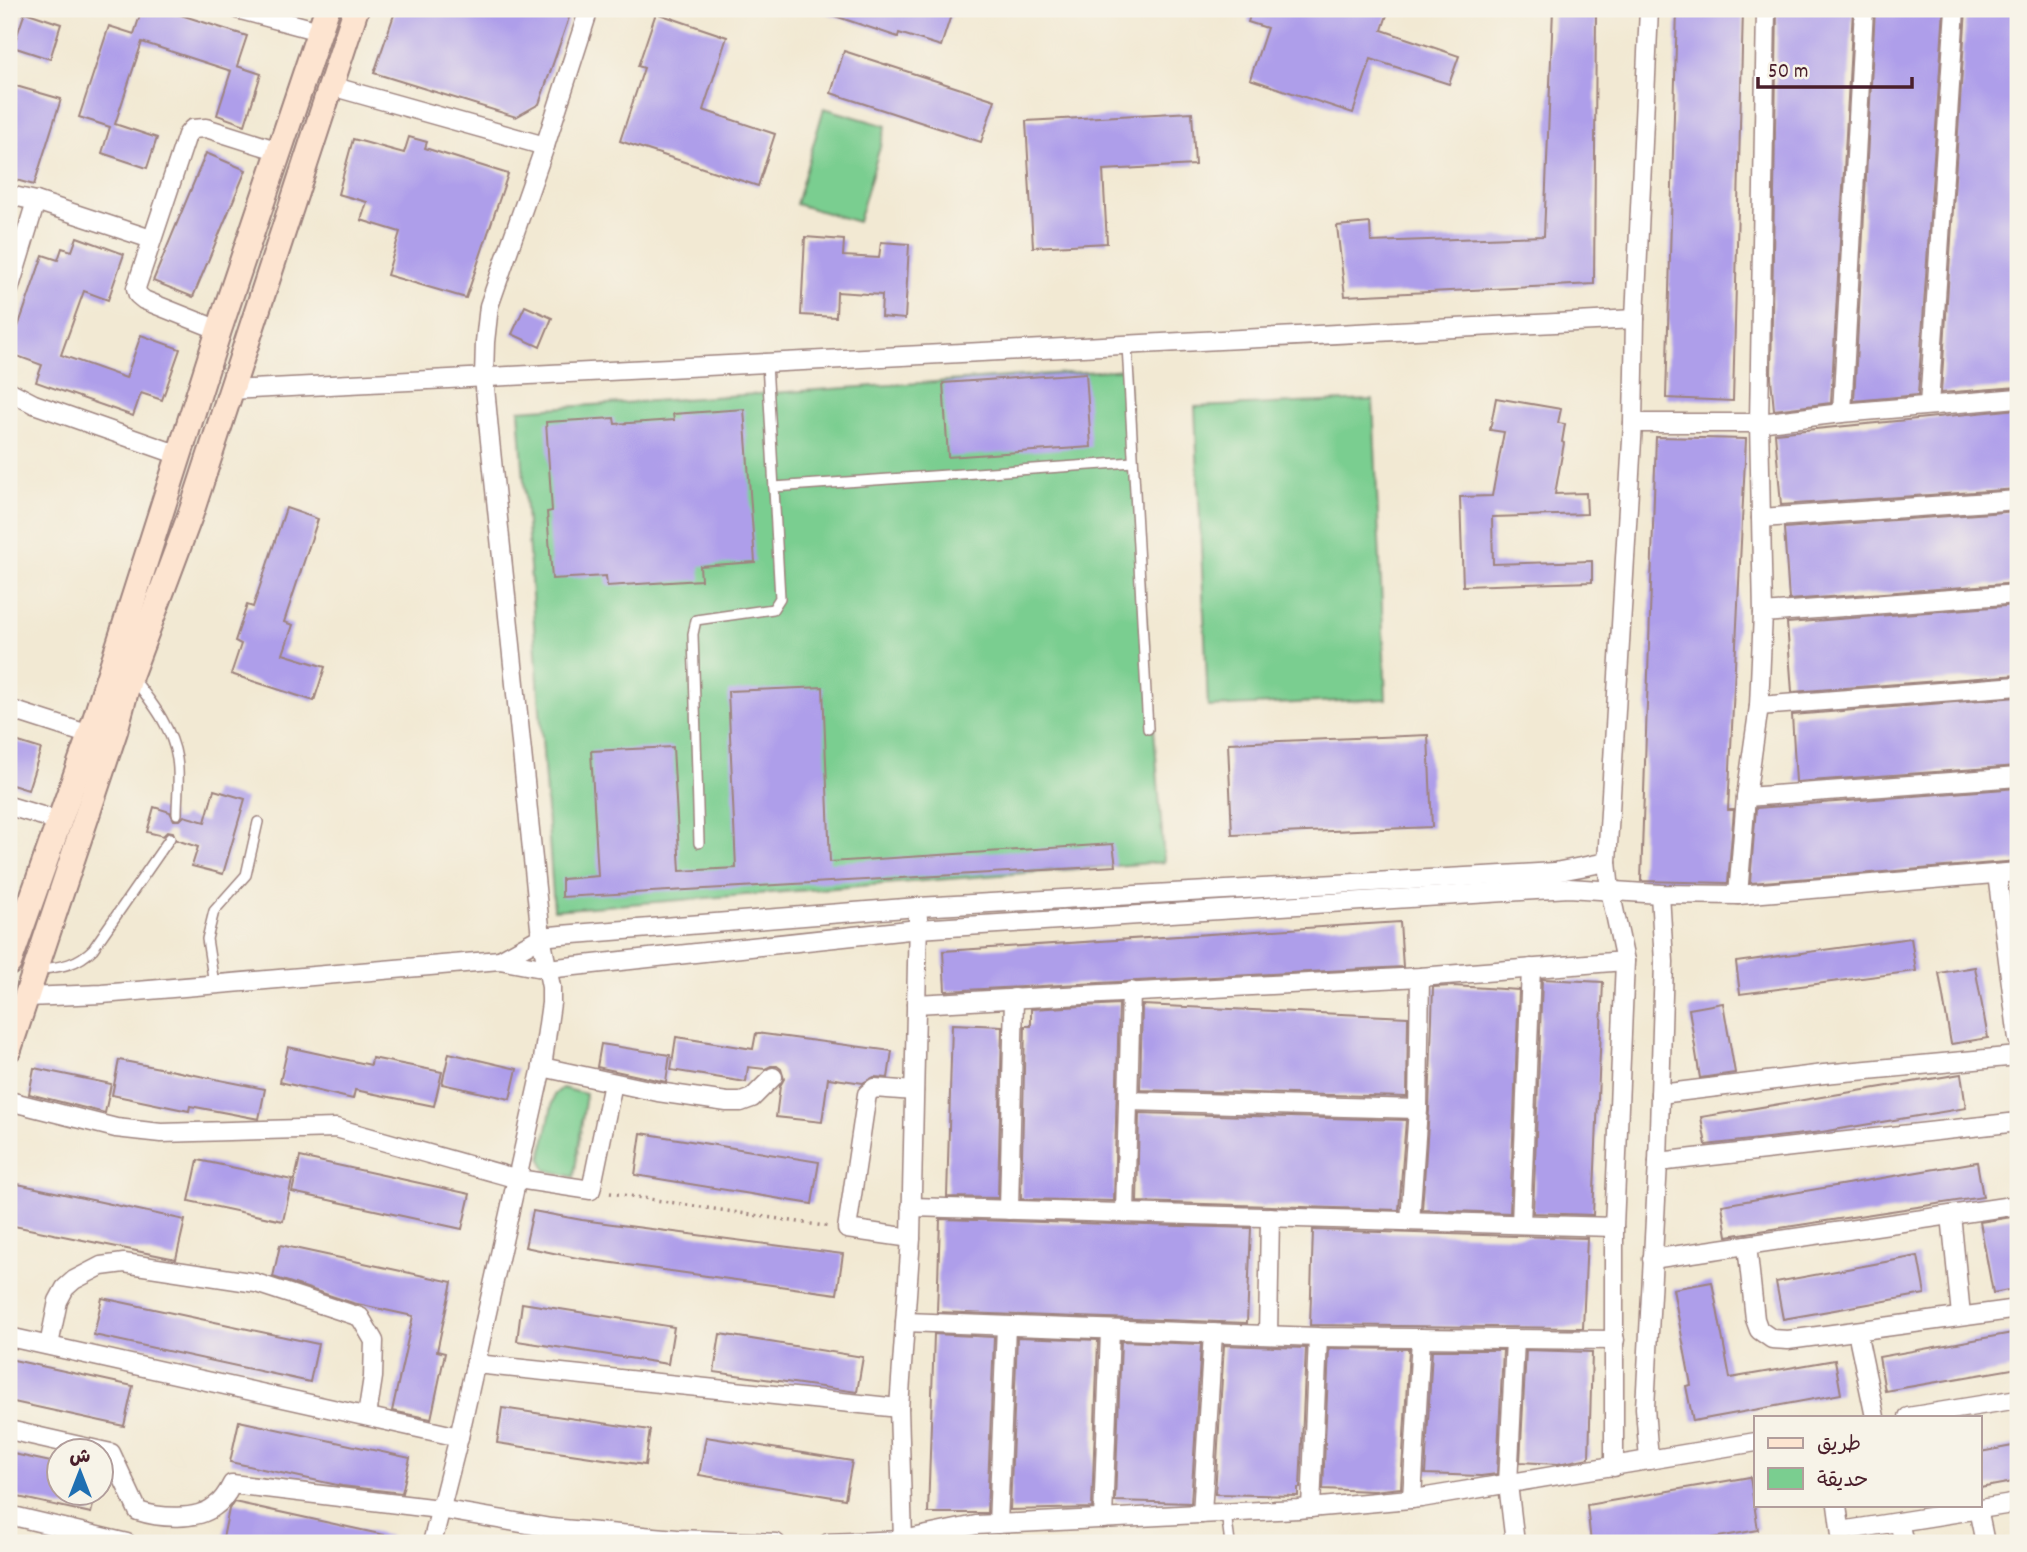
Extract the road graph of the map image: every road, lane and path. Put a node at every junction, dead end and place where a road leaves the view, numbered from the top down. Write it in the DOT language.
graph roads {
  1 [pos="237,9"];
  2 [pos="356,9"];
  3 [pos="589,9"];
  4 [pos="1649,9"];
  5 [pos="1766,9"];
  6 [pos="1864,9"];
  7 [pos="1955,9"];
  8 [pos="323,20"];
  9 [pos="331,86"];
  10 [pos="545,146"];
  11 [pos="279,151"];
  12 [pos="9,195"];
  13 [pos="36,201"];
  14 [pos="151,239"];
  15 [pos="9,290"];
  16 [pos="1635,319"];
  17 [pos="219,330"];
  18 [pos="1127,345"];
  19 [pos="767,363"];
  20 [pos="484,377"];
  21 [pos="231,390"];
  22 [pos="9,391"];
  23 [pos="2018,398"];
  24 [pos="1929,405"];
  25 [pos="1842,413"];
  26 [pos="1633,423"];
  27 [pos="1759,423"];
  28 [pos="179,455"];
  29 [pos="1133,462"];
  30 [pos="774,486"];
  31 [pos="2018,500"];
  32 [pos="164,507"];
  33 [pos="191,513"];
  34 [pos="1761,518"];
  35 [pos="2018,594"];
  36 [pos="1763,613"];
  37 [pos="130,676"];
  38 [pos="2018,685"];
  39 [pos="1759,706"];
  40 [pos="9,709"];
  41 [pos="1148,729"];
  42 [pos="90,735"];
  43 [pos="2018,777"];
  44 [pos="1746,797"];
  45 [pos="9,806"];
  46 [pos="177,814"];
  47 [pos="59,821"];
  48 [pos="258,822"];
  49 [pos="170,838"];
  50 [pos="699,843"];
  51 [pos="1607,862"];
  52 [pos="2018,872"];
  53 [pos="1997,874"];
  54 [pos="1610,890"];
  55 [pos="1660,894"];
  56 [pos="1738,895"];
  57 [pos="918,907"];
  58 [pos="918,929"];
  59 [pos="541,937"];
  60 [pos="500,960"];
  61 [pos="1625,961"];
  62 [pos="9,963"];
  63 [pos="1531,968"];
  64 [pos="547,969"];
  65 [pos="35,971"];
  66 [pos="1420,977"];
  67 [pos="214,984"];
  68 [pos="1131,991"];
  69 [pos="27,997"];
  70 [pos="1014,998"];
  71 [pos="916,1004"];
  72 [pos="2018,1039"];
  73 [pos="9,1049"];
  74 [pos="2018,1056"];
  75 [pos="541,1067"];
  76 [pos="773,1077"];
  77 [pos="613,1083"];
  78 [pos="914,1091"];
  79 [pos="1660,1094"];
  80 [pos="9,1101"];
  81 [pos="1128,1101"];
  82 [pos="1418,1109"];
  83 [pos="2018,1122"];
  84 [pos="1658,1162"];
  85 [pos="518,1180"];
  86 [pos="591,1190"];
  87 [pos="2018,1205"];
  88 [pos="911,1208"];
  89 [pos="1009,1210"];
  90 [pos="1125,1213"];
  91 [pos="1951,1215"];
  92 [pos="1270,1217"];
  93 [pos="1410,1221"];
  94 [pos="1521,1224"];
  95 [pos="1614,1227"];
  96 [pos="847,1229"];
  97 [pos="911,1238"];
  98 [pos="1747,1245"];
  99 [pos="1652,1259"];
  100 [pos="2018,1309"];
  101 [pos="1961,1315"];
  102 [pos="905,1322"];
  103 [pos="1006,1326"];
  104 [pos="1110,1330"];
  105 [pos="1857,1331"];
  106 [pos="1213,1333"];
  107 [pos="1268,1335"];
  108 [pos="9,1337"];
  109 [pos="1318,1337"];
  110 [pos="1422,1338"];
  111 [pos="1515,1339"];
  112 [pos="1615,1340"];
  113 [pos="49,1345"];
  114 [pos="475,1364"];
  115 [pos="2018,1399"];
  116 [pos="899,1408"];
  117 [pos="367,1416"];
  118 [pos="1874,1416"];
  119 [pos="1914,1416"];
  120 [pos="9,1430"];
  121 [pos="459,1437"];
  122 [pos="1754,1442"];
  123 [pos="1648,1460"];
  124 [pos="1614,1466"];
  125 [pos="1508,1484"];
  126 [pos="1412,1499"];
  127 [pos="2018,1503"];
  128 [pos="1836,1506"];
  129 [pos="1311,1508"];
  130 [pos="439,1509"];
  131 [pos="1978,1509"];
  132 [pos="1226,1513"];
  133 [pos="1202,1514"];
  134 [pos="9,1515"];
  135 [pos="1103,1519"];
  136 [pos="1899,1522"];
  137 [pos="998,1524"];
  138 [pos="976,1525"];
  139 [pos="1842,1537"];
  140 [pos="903,1540"];
  141 [pos="127,1543"];
  142 [pos="432,1543"];
  143 [pos="776,1543"];
  144 [pos="828,1543"];
  145 [pos="977,1543"];
  146 [pos="1230,1543"];
  147 [pos="1515,1543"];
  148 [pos="1904,1543"];
  149 [pos="1985,1543"];
  1 -- 8 [label="street"];
  2 -- 9 [label="main road"];
  3 -- 10 [label="street"];
  4 -- 16 [label="street"];
  5 -- 27 [label="street"];
  6 -- 25 [label="street"];
  7 -- 24 [label="street"];
  8 -- 11 [label="main road"];
  9 -- 10 [label="street"];
  9 -- 21 [label="main road"];
  10 -- 20 [label="street"];
  11 -- 14 [label="street"];
  11 -- 17 [label="main road"];
  12 -- 13 [label="street"];
  13 -- 14 [label="street"];
  13 -- 15 [label="street"];
  14 -- 17 [label="street"];
  16 -- 18 [label="street"];
  16 -- 26 [label="street"];
  17 -- 28 [label="main road"];
  18 -- 19 [label="street"];
  18 -- 29 [label="lane"];
  19 -- 20 [label="street"];
  19 -- 30 [label="lane"];
  20 -- 21 [label="street"];
  20 -- 59 [label="street"];
  21 -- 33 [label="main road"];
  22 -- 28 [label="street"];
  23 -- 24 [label="street"];
  24 -- 25 [label="street"];
  25 -- 27 [label="street"];
  26 -- 27 [label="street"];
  26 -- 51 [label="street"];
  27 -- 34 [label="street"];
  28 -- 32 [label="main road"];
  29 -- 30 [label="lane"];
  29 -- 41 [label="lane"];
  30 -- 50 [label="lane"];
  31 -- 34 [label="street"];
  32 -- 33 [label="main road"];
  32 -- 42 [label="main road"];
  33 -- 37 [label="main road"];
  34 -- 36 [label="street"];
  35 -- 36 [label="street"];
  36 -- 39 [label="street"];
  37 -- 46 [label="lane"];
  37 -- 65 [label="main road"];
  38 -- 39 [label="street"];
  39 -- 44 [label="street"];
  40 -- 42 [label="street"];
  42 -- 47 [label="main road"];
  43 -- 44 [label="street"];
  44 -- 56 [label="street"];
  45 -- 47 [label="street"];
  47 -- 62 [label="main road"];
  48 -- 67 [label="lane"];
  49 -- 65 [label="lane"];
  51 -- 54 [label="street"];
  51 -- 57 [label="street"];
  52 -- 53 [label="street"];
  53 -- 56 [label="street"];
  53 -- 72 [label="street"];
  54 -- 55 [label="street"];
  54 -- 58 [label="street"];
  54 -- 61 [label="street"];
  55 -- 56 [label="street"];
  55 -- 79 [label="street"];
  57 -- 58 [label="street"];
  57 -- 59 [label="street"];
  58 -- 64 [label="street"];
  58 -- 71 [label="street"];
  59 -- 60 [label="street"];
  59 -- 64 [label="street"];
  60 -- 64 [label="street"];
  60 -- 67 [label="street"];
  61 -- 63 [label="street"];
  61 -- 95 [label="street"];
  63 -- 66 [label="street"];
  63 -- 94 [label="street"];
  64 -- 75 [label="street"];
  65 -- 69 [label="main road"];
  66 -- 68 [label="street"];
  66 -- 82 [label="street"];
  67 -- 69 [label="street"];
  68 -- 70 [label="street"];
  68 -- 81 [label="street"];
  69 -- 73 [label="main road"];
  70 -- 71 [label="street"];
  70 -- 89 [label="street"];
  71 -- 78 [label="street"];
  74 -- 79 [label="street"];
  75 -- 77 [label="street"];
  75 -- 85 [label="street"];
  76 -- 77 [label="street"];
  77 -- 86 [label="street"];
  78 -- 88 [label="street"];
  78 -- 96 [label="street"];
  79 -- 84 [label="street"];
  80 -- 85 [label="street"];
  81 -- 82 [label="street"];
  81 -- 90 [label="street"];
  82 -- 93 [label="street"];
  83 -- 84 [label="street"];
  84 -- 99 [label="street"];
  85 -- 86 [label="street"];
  85 -- 114 [label="street"];
  86 -- 96 [label="path"];
  87 -- 91 [label="street"];
  88 -- 89 [label="street"];
  88 -- 97 [label="street"];
  89 -- 90 [label="street"];
  90 -- 92 [label="street"];
  91 -- 98 [label="street"];
  91 -- 101 [label="street"];
  92 -- 93 [label="street"];
  92 -- 107 [label="street"];
  93 -- 94 [label="street"];
  94 -- 95 [label="street"];
  95 -- 112 [label="street"];
  96 -- 97 [label="street"];
  97 -- 102 [label="street"];
  98 -- 99 [label="street"];
  98 -- 105 [label="street"];
  99 -- 123 [label="street"];
  100 -- 101 [label="street"];
  101 -- 105 [label="street"];
  102 -- 103 [label="street"];
  102 -- 116 [label="street"];
  103 -- 104 [label="street"];
  103 -- 137 [label="street"];
  104 -- 106 [label="street"];
  104 -- 135 [label="street"];
  105 -- 118 [label="street"];
  106 -- 107 [label="street"];
  106 -- 133 [label="street"];
  107 -- 109 [label="street"];
  108 -- 113 [label="street"];
  109 -- 110 [label="street"];
  109 -- 129 [label="street"];
  110 -- 111 [label="street"];
  110 -- 126 [label="street"];
  111 -- 112 [label="street"];
  111 -- 125 [label="street"];
  112 -- 124 [label="street"];
  113 -- 117 [label="street"];
  113 -- 117 [label="street"];
  114 -- 116 [label="street"];
  114 -- 121 [label="street"];
  115 -- 119 [label="street"];
  116 -- 140 [label="street"];
  117 -- 121 [label="street"];
  120 -- 130 [label="street"];
  121 -- 130 [label="street"];
  122 -- 123 [label="street"];
  123 -- 124 [label="street"];
  124 -- 125 [label="street"];
  125 -- 126 [label="street"];
  125 -- 147 [label="street"];
  126 -- 129 [label="street"];
  127 -- 131 [label="street"];
  128 -- 139 [label="street"];
  129 -- 132 [label="street"];
  130 -- 142 [label="street"];
  130 -- 143 [label="street"];
  131 -- 136 [label="street"];
  131 -- 149 [label="street"];
  132 -- 133 [label="street"];
  132 -- 146 [label="lane"];
  133 -- 135 [label="street"];
  134 -- 141 [label="street"];
  135 -- 137 [label="street"];
  136 -- 139 [label="street"];
  136 -- 148 [label="street"];
  137 -- 138 [label="street"];
  138 -- 140 [label="street"];
  138 -- 145 [label="street"];
  140 -- 144 [label="street"];
}
